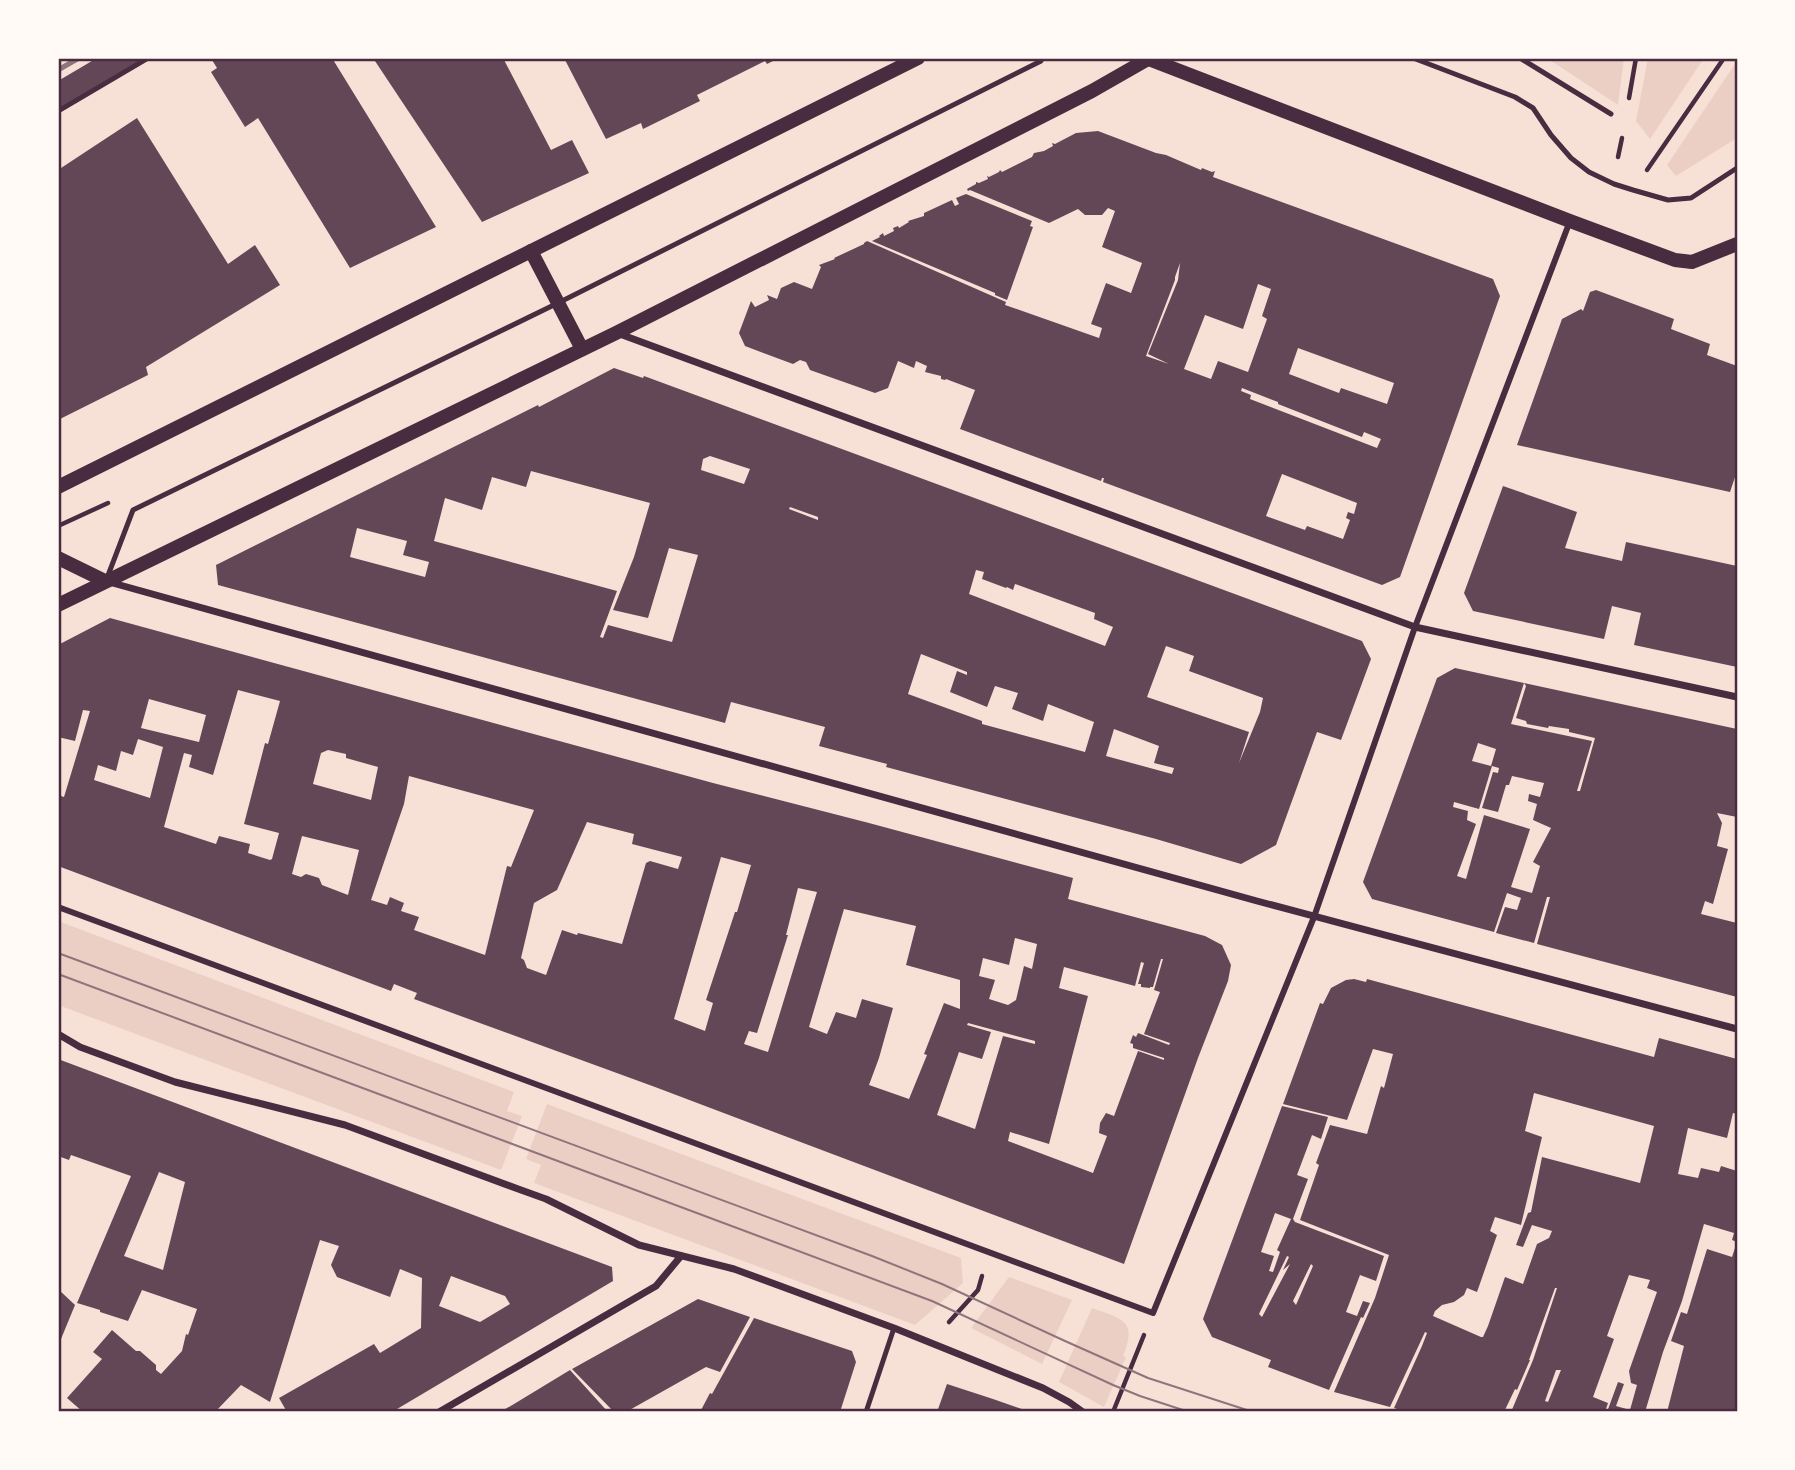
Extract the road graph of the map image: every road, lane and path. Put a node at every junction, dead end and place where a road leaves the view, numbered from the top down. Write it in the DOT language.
graph roads {
  1 [pos="148,58"];
  2 [pos="918,58"];
  3 [pos="1042,58"];
  4 [pos="1148,58"];
  5 [pos="1413,58"];
  6 [pos="1520,58"];
  7 [pos="1636,58"];
  8 [pos="1724,58"];
  9 [pos="1627,108"];
  10 [pos="58,111"];
  11 [pos="1611,114"];
  12 [pos="1622,133"];
  13 [pos="1737,167"];
  14 [pos="1614,184"];
  15 [pos="1633,190"];
  16 [pos="1570,221"];
  17 [pos="1737,244"];
  18 [pos="531,251"];
  19 [pos="558,303"];
  20 [pos="617,333"];
  21 [pos="582,349"];
  22 [pos="58,487"];
  23 [pos="58,558"];
  24 [pos="105,581"];
  25 [pos="58,606"];
  26 [pos="1415,627"];
  27 [pos="1737,697"];
  28 [pos="58,907"];
  29 [pos="1314,917"];
  30 [pos="1737,1030"];
  31 [pos="58,1034"];
  32 [pos="987,1253"];
  33 [pos="681,1256"];
  34 [pos="1153,1313"];
  35 [pos="894,1328"];
  36 [pos="929,1342"];
  37 [pos="1116,1411"];
  38 [pos="439,1412"];
  39 [pos="866,1412"];
  40 [pos="1083,1412"];
  1 -- 10 [label="path"];
  2 -- 18 [label="main road"];
  3 -- 19 [label="lane"];
  4 -- 16 [label="main road"];
  4 -- 20 [label="main road"];
  5 -- 14 [label="lane"];
  6 -- 11 [label="lane"];
  7 -- 9 [label="path"];
  8 -- 15 [label="path"];
  12 -- 14 [label="path"];
  13 -- 15 [label="lane"];
  14 -- 15 [label="lane"];
  16 -- 17 [label="main road"];
  16 -- 26 [label="street"];
  18 -- 19 [label="main road"];
  18 -- 22 [label="main road"];
  19 -- 21 [label="main road"];
  19 -- 24 [label="lane"];
  20 -- 21 [label="main road"];
  20 -- 26 [label="street"];
  21 -- 24 [label="main road"];
  23 -- 24 [label="main road"];
  24 -- 25 [label="main road"];
  24 -- 29 [label="street"];
  26 -- 27 [label="street"];
  26 -- 29 [label="street"];
  28 -- 32 [label="street"];
  29 -- 30 [label="street"];
  29 -- 34 [label="street"];
  31 -- 33 [label="street"];
  32 -- 34 [label="street"];
  32 -- 36 [label="path"];
  33 -- 35 [label="street"];
  33 -- 38 [label="street"];
  34 -- 37 [label="path"];
  35 -- 36 [label="street"];
  35 -- 39 [label="lane"];
  36 -- 40 [label="street"];
}
